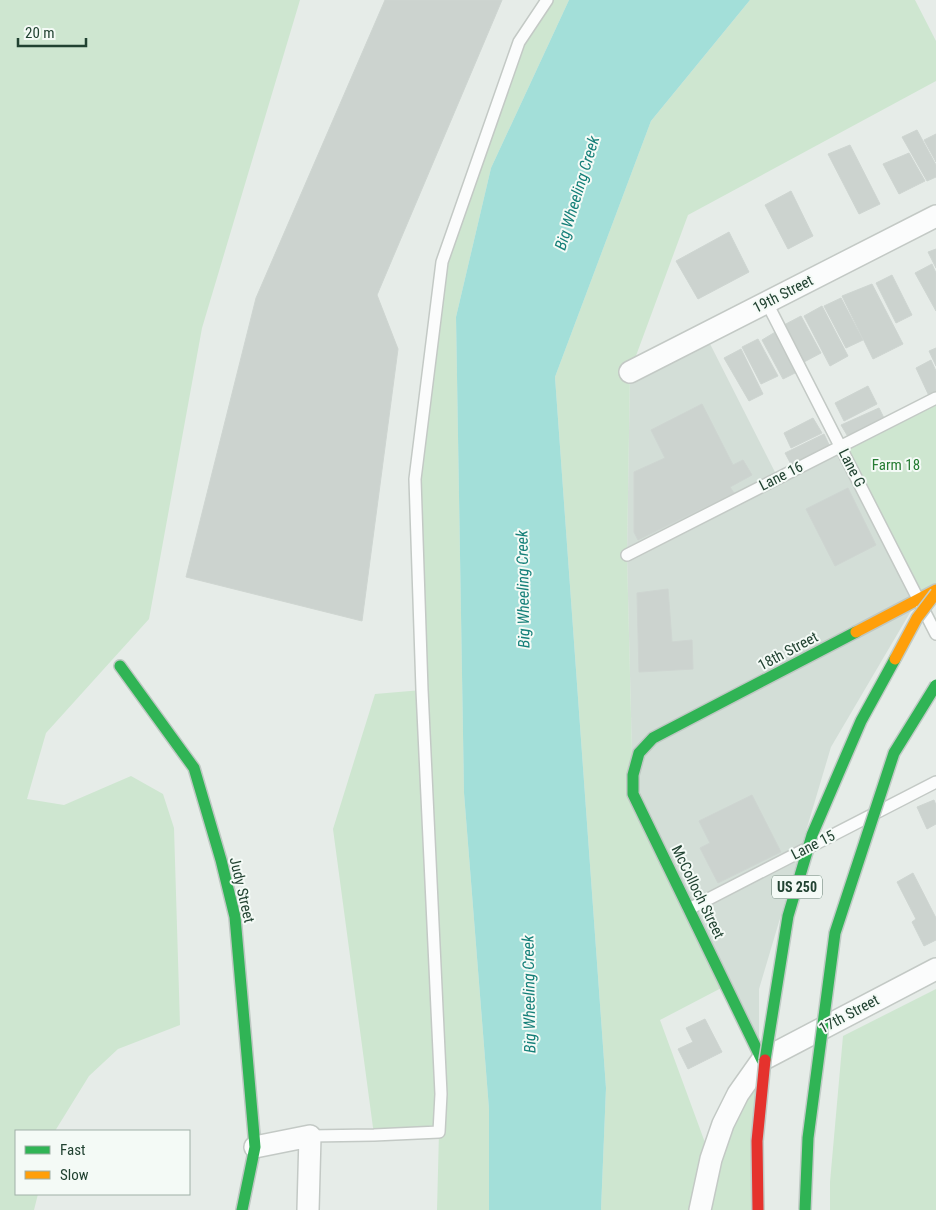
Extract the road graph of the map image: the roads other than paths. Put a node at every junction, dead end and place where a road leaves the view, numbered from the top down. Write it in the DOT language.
graph roads {
  1 [pos="547,0"];
  2 [pos="936,216"];
  3 [pos="767,303"];
  4 [pos="630,372"];
  5 [pos="936,398"];
  6 [pos="841,446"];
  7 [pos="627,555"];
  8 [pos="936,592"];
  9 [pos="918,599"];
  10 [pos="936,634"];
  11 [pos="120,666"];
  12 [pos="936,685"];
  13 [pos="653,738"];
  14 [pos="936,782"];
  15 [pos="689,908"];
  16 [pos="936,969"];
  17 [pos="762,1060"];
  18 [pos="310,1136"];
  19 [pos="255,1147"];
  20 [pos="242,1210"];
  21 [pos="308,1210"];
  22 [pos="700,1210"];
  23 [pos="758,1210"];
  24 [pos="805,1210"];
  1 -- 18 [label="lane"];
  2 -- 3 [label="street, 19th Street"];
  3 -- 4 [label="street, 19th Street"];
  3 -- 6 [label="lane, Lane G"];
  5 -- 6 [label="lane, Lane 16"];
  6 -- 7 [label="lane, Lane 16"];
  6 -- 9 [label="lane, Lane G"];
  8 -- 9 [label="main road, 18th Street"];
  8 -- 23 [label="main road, US 250, bridge"];
  9 -- 10 [label="lane, Lane G"];
  9 -- 13 [label="main road, 18th Street"];
  11 -- 19 [label="main road, Judy Street"];
  12 -- 24 [label="main road, bridge"];
  13 -- 15 [label="main road, McColloch Street"];
  14 -- 15 [label="lane, Lane 15"];
  15 -- 17 [label="main road, McColloch Street"];
  16 -- 17 [label="street, 17th Street"];
  17 -- 22 [label="street"];
  18 -- 19 [label="street"];
  18 -- 21 [label="street"];
  19 -- 20 [label="main road, Judy Street"];
}
